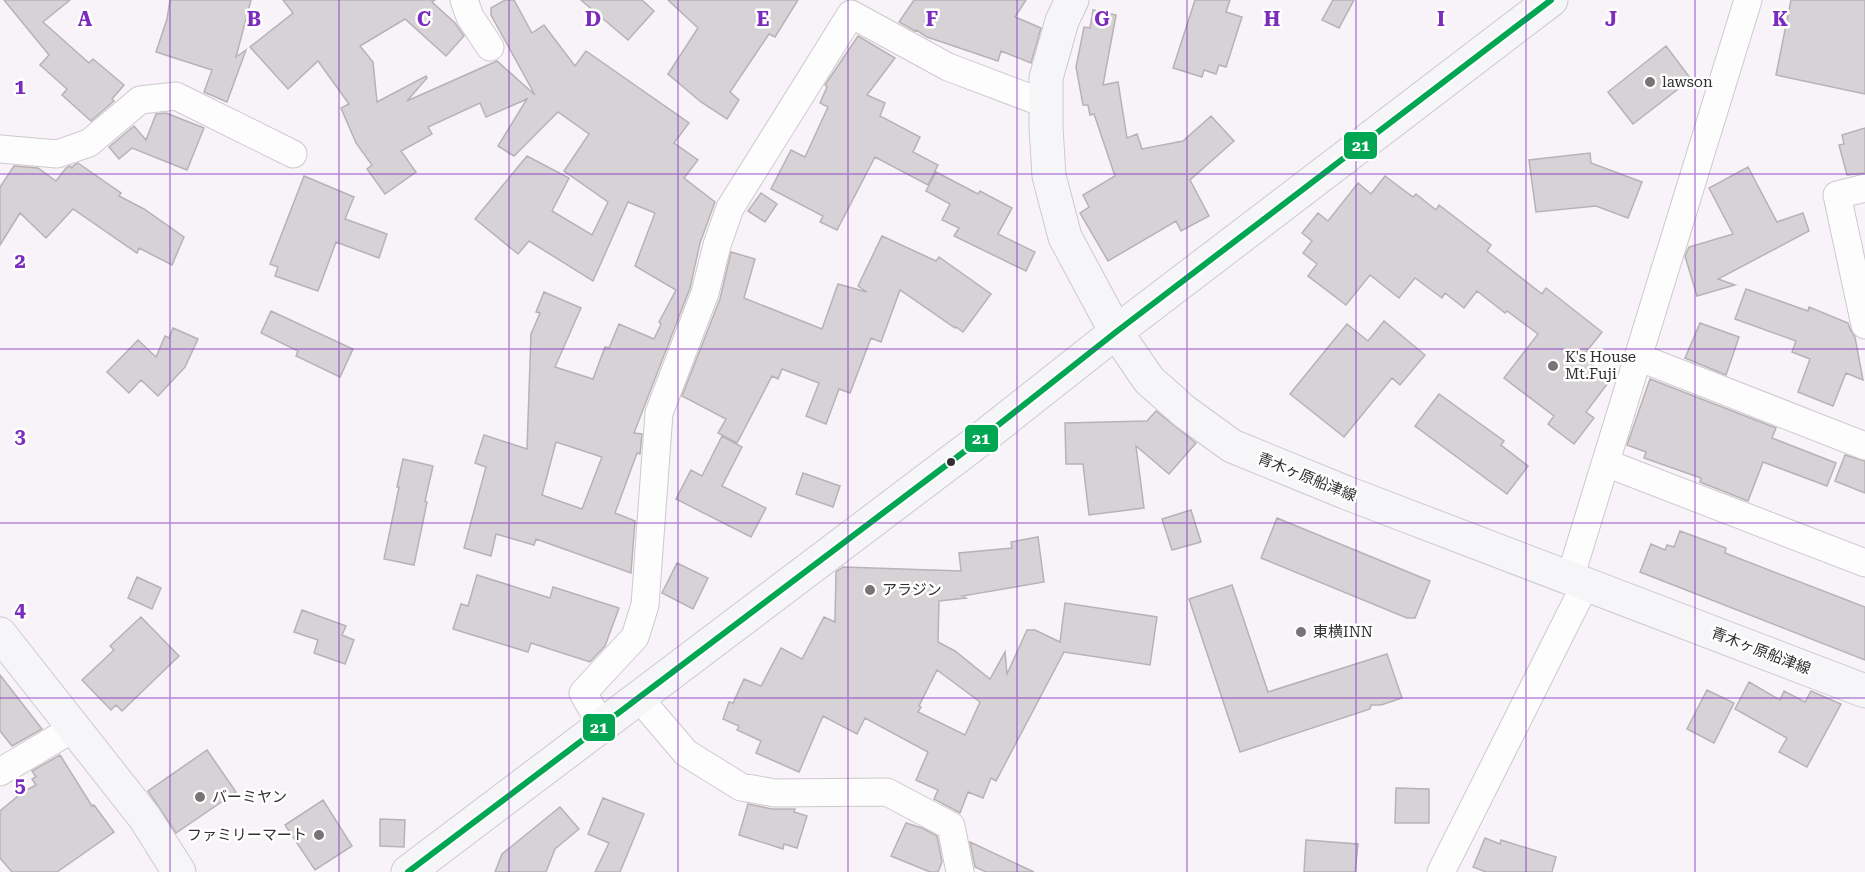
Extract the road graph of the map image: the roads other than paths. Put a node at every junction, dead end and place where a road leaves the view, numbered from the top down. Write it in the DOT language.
graph roads {
  1 [pos="464,0"];
  2 [pos="1072,0"];
  3 [pos="1551,0"];
  4 [pos="1748,0"];
  5 [pos="490,47"];
  6 [pos="1046,104"];
  7 [pos="0,149"];
  8 [pos="293,154"];
  9 [pos="1865,188"];
  10 [pos="1865,325"];
  11 [pos="1116,332"];
  12 [pos="1638,357"];
  13 [pos="1865,446"];
  14 [pos="1606,463"];
  15 [pos="1865,564"];
  16 [pos="1578,581"];
  17 [pos="0,634"];
  18 [pos="1865,691"];
  19 [pos="639,698"];
  20 [pos="602,726"];
  21 [pos="74,728"];
  22 [pos="0,772"];
  23 [pos="179,872"];
  24 [pos="408,872"];
  25 [pos="960,872"];
  26 [pos="1442,872"];
  1 -- 5 [label="street"];
  2 -- 6 [label="main road, 青木ヶ原船津線"];
  3 -- 11 [label="main road"];
  4 -- 12 [label="street"];
  6 -- 11 [label="main road, 青木ヶ原船津線"];
  6 -- 20 [label="street"];
  7 -- 8 [label="street"];
  9 -- 10 [label="street"];
  11 -- 16 [label="main road, 青木ヶ原船津線"];
  11 -- 19 [label="main road"];
  12 -- 13 [label="street"];
  12 -- 14 [label="street"];
  14 -- 15 [label="street"];
  14 -- 16 [label="street"];
  16 -- 18 [label="main road, 青木ヶ原船津線"];
  16 -- 26 [label="street"];
  17 -- 21 [label="main road"];
  19 -- 20 [label="main road"];
  19 -- 25 [label="street"];
  20 -- 24 [label="main road"];
  21 -- 22 [label="street"];
  21 -- 23 [label="main road"];
}
